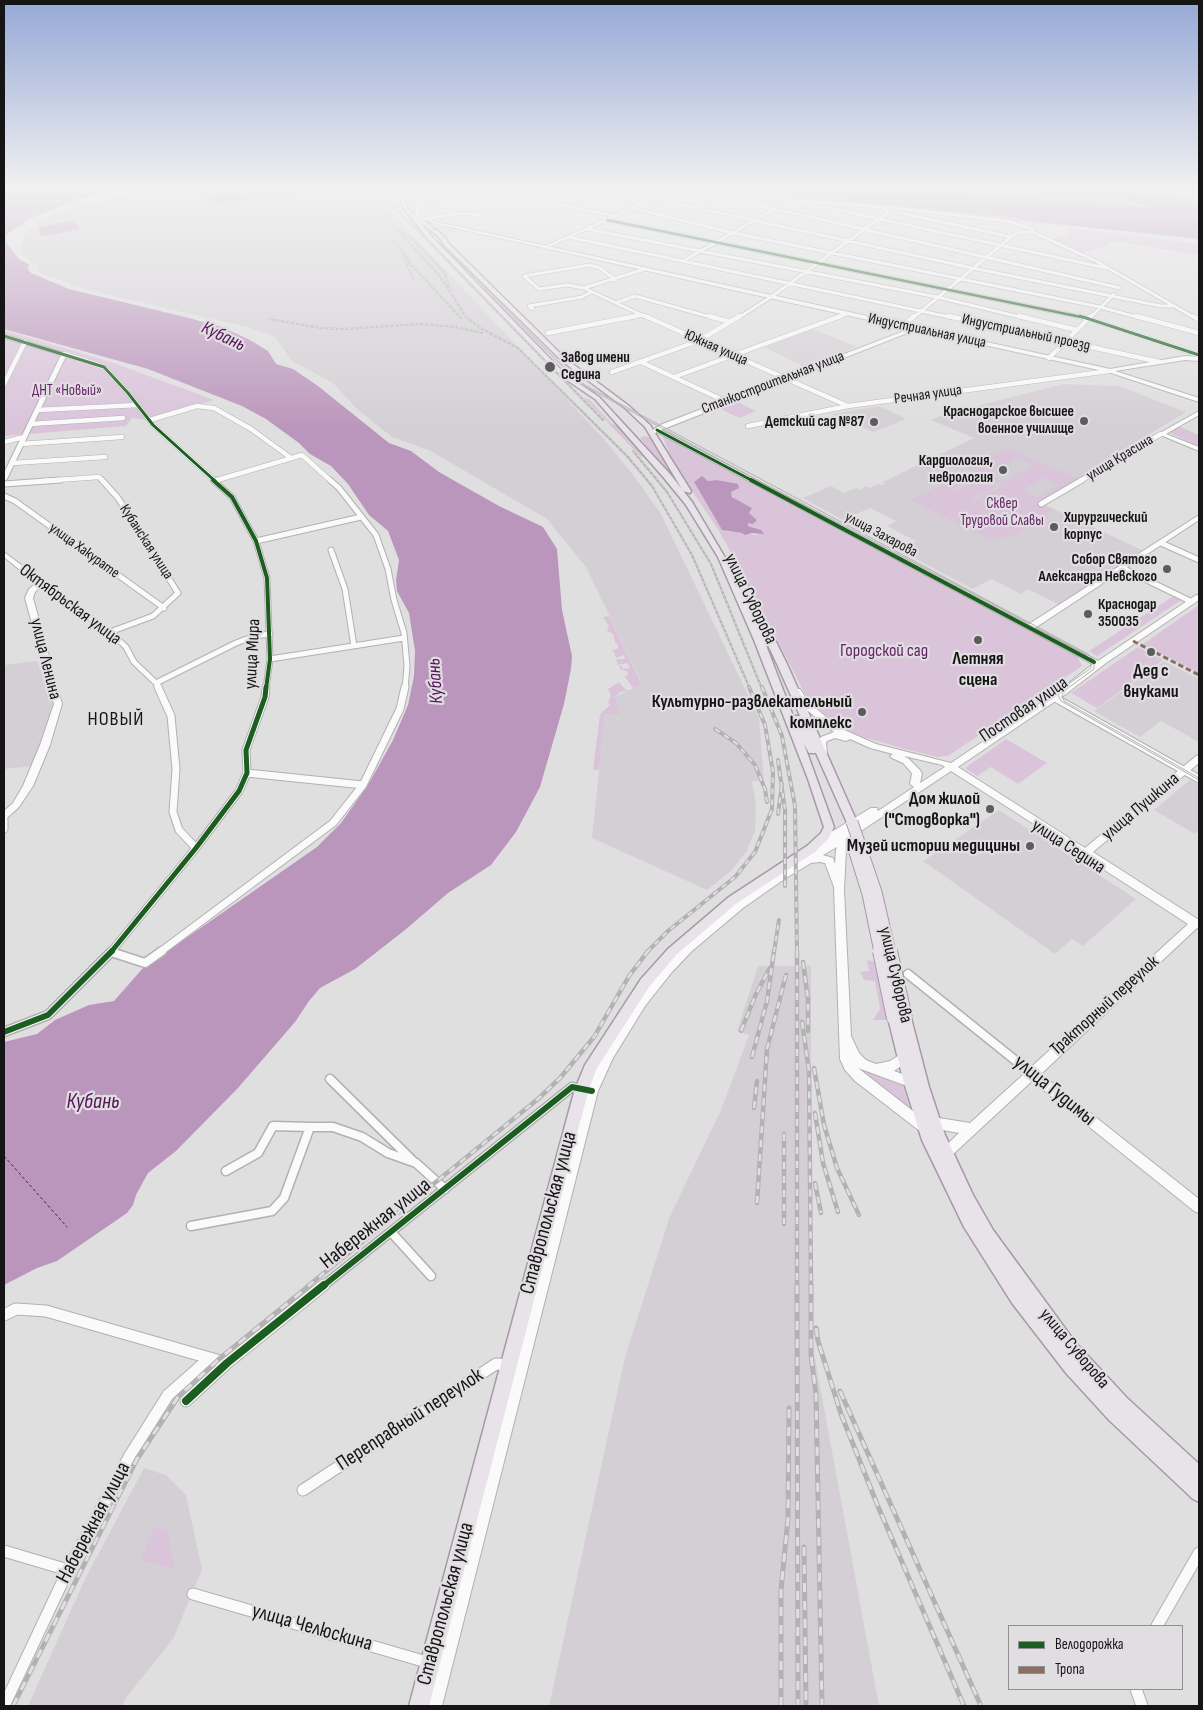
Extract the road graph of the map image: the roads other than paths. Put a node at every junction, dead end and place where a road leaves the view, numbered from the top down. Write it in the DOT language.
graph roads {
  1 [pos="465,268"];
  2 [pos="475,268"];
  3 [pos="572,268"];
  4 [pos="599,268"];
  5 [pos="639,268"];
  6 [pos="716,268"];
  7 [pos="788,268"];
  8 [pos="810,268"];
  9 [pos="847,268"];
  10 [pos="907,268"];
  11 [pos="972,268"];
  12 [pos="1031,268"];
  13 [pos="1103,268"];
  14 [pos="644,269"];
  15 [pos="1109,269"];
  16 [pos="805,271"];
  17 [pos="959,278"];
  18 [pos="616,280"];
  19 [pos="1129,280"];
  20 [pos="789,283"];
  21 [pos="584,288"];
  22 [pos="947,288"];
  23 [pos="1120,288"];
  24 [pos="591,292"];
  25 [pos="1111,296"];
  26 [pos="771,297"];
  27 [pos="937,297"];
  28 [pos="616,302"];
  29 [pos="1176,306"];
  30 [pos="1100,307"];
  31 [pos="533,309"];
  32 [pos="920,311"];
  33 [pos="847,314"];
  34 [pos="643,315"];
  35 [pos="1088,318"];
  36 [pos="1199,320"];
  37 [pos="730,322"];
  38 [pos="903,326"];
  39 [pos="914,328"];
  40 [pos="1076,330"];
  41 [pos="548,333"];
  42 [pos="1199,333"];
  43 [pos="4,336"];
  44 [pos="698,341"];
  45 [pos="1065,341"];
  46 [pos="25,342"];
  47 [pos="64,354"];
  48 [pos="733,356"];
  49 [pos="1199,357"];
  50 [pos="1050,358"];
  51 [pos="641,362"];
  52 [pos="1160,362"];
  53 [pos="1125,367"];
  54 [pos="1108,371"];
  55 [pos="612,372"];
  56 [pos="1124,375"];
  57 [pos="674,377"];
  58 [pos="784,378"];
  59 [pos="4,384"];
  60 [pos="1199,400"];
  61 [pos="725,401"];
  62 [pos="138,405"];
  63 [pos="848,406"];
  64 [pos="37,410"];
  65 [pos="1199,413"];
  66 [pos="638,417"];
  67 [pos="123,418"];
  68 [pos="150,420"];
  69 [pos="618,420"];
  70 [pos="30,424"];
  71 [pos="748,426"];
  72 [pos="1162,432"];
  73 [pos="645,433"];
  74 [pos="122,437"];
  75 [pos="23,441"];
  76 [pos="4,442"];
  77 [pos="1199,448"];
  78 [pos="105,457"];
  79 [pos="291,458"];
  80 [pos="13,464"];
  81 [pos="4,479"];
  82 [pos="214,481"];
  83 [pos="4,484"];
  84 [pos="4,496"];
  85 [pos="1041,504"];
  86 [pos="361,517"];
  87 [pos="1199,517"];
  88 [pos="256,541"];
  89 [pos="1161,543"];
  90 [pos="331,550"];
  91 [pos="4,554"];
  92 [pos="1199,560"];
  93 [pos="1122,568"];
  94 [pos="42,583"];
  95 [pos="1195,598"];
  96 [pos="164,608"];
  97 [pos="1029,628"];
  98 [pos="110,632"];
  99 [pos="270,634"];
  100 [pos="404,638"];
  101 [pos="760,640"];
  102 [pos="354,646"];
  103 [pos="270,659"];
  104 [pos="1094,662"];
  105 [pos="788,678"];
  106 [pos="156,683"];
  107 [pos="1051,696"];
  108 [pos="1199,758"];
  109 [pos="822,759"];
  110 [pos="948,765"];
  111 [pos="1184,771"];
  112 [pos="247,773"];
  113 [pos="933,778"];
  114 [pos="1199,779"];
  115 [pos="915,784"];
  116 [pos="363,785"];
  117 [pos="4,816"];
  118 [pos="4,820"];
  119 [pos="870,821"];
  120 [pos="849,826"];
  121 [pos="4,829"];
  122 [pos="844,838"];
  123 [pos="196,848"];
  124 [pos="811,849"];
  125 [pos="1084,854"];
  126 [pos="804,862"];
  127 [pos="839,890"];
  128 [pos="1196,927"];
  129 [pos="111,952"];
  130 [pos="908,974"];
  131 [pos="899,1018"];
  132 [pos="4,1032"];
  133 [pos="904,1057"];
  134 [pos="856,1067"];
  135 [pos="874,1069"];
  136 [pos="1031,1073"];
  137 [pos="330,1079"];
  138 [pos="916,1085"];
  139 [pos="587,1090"];
  140 [pos="929,1125"];
  141 [pos="310,1127"];
  142 [pos="971,1129"];
  143 [pos="941,1155"];
  144 [pos="416,1164"];
  145 [pos="226,1171"];
  146 [pos="445,1189"];
  147 [pos="1199,1207"];
  148 [pos="191,1226"];
  149 [pos="391,1232"];
  150 [pos="431,1276"];
  151 [pos="4,1315"];
  152 [pos="210,1358"];
  153 [pos="227,1363"];
  154 [pos="515,1366"];
  155 [pos="186,1402"];
  156 [pos="1199,1475"];
  157 [pos="303,1490"];
  158 [pos="1199,1493"];
  159 [pos="4,1551"];
  160 [pos="1199,1553"];
  161 [pos="68,1570"];
  162 [pos="193,1594"];
  163 [pos="1158,1625"];
  164 [pos="430,1663"];
  165 [pos="1136,1690"];
  166 [pos="4,1706"];
  167 [pos="419,1706"];
  168 [pos="433,1706"];
  169 [pos="1142,1706"];
  1 -- 69 [label="main road, улица Захарова"];
  2 -- 66 [label="main road, улица Захарова"];
  3 -- 21 [label="street"];
  4 -- 18 [label="street"];
  5 -- 14 [label="street, Индустриальная улица"];
  6 -- 20 [label="street, Индустриальный проезд"];
  7 -- 16 [label="street"];
  8 -- 16 [label="street"];
  9 -- 22 [label="street"];
  10 -- 17 [label="street"];
  11 -- 17 [label="street"];
  11 -- 25 [label="street"];
  12 -- 23 [label="street"];
  13 -- 15 [label="street"];
  14 -- 18 [label="street"];
  14 -- 26 [label="street, Индустриальная улица"];
  15 -- 19 [label="street"];
  16 -- 20 [label="street"];
  16 -- 27 [label="street"];
  17 -- 22 [label="street"];
  17 -- 30 [label="street"];
  18 -- 21 [label="street"];
  19 -- 23 [label="street"];
  19 -- 29 [label="street"];
  20 -- 26 [label="street"];
  20 -- 32 [label="street, Индустриальный проезд"];
  21 -- 24 [label="street, Южная улица"];
  22 -- 27 [label="street"];
  22 -- 35 [label="street"];
  23 -- 25 [label="street"];
  24 -- 28 [label="street, Южная улица"];
  24 -- 31 [label="street"];
  25 -- 29 [label="street"];
  25 -- 30 [label="street"];
  26 -- 33 [label="street, Индустриальная улица"];
  26 -- 37 [label="street"];
  27 -- 32 [label="street"];
  27 -- 40 [label="street"];
  28 -- 34 [label="street, Южная улица"];
  28 -- 37 [label="street"];
  29 -- 36 [label="street"];
  30 -- 35 [label="street"];
  30 -- 42 [label="street"];
  32 -- 38 [label="street"];
  32 -- 45 [label="street, Индустриальный проезд"];
  33 -- 38 [label="street, Индустриальная улица"];
  33 -- 48 [label="street"];
  34 -- 41 [label="street"];
  34 -- 44 [label="street, Южная улица"];
  35 -- 40 [label="street"];
  35 -- 49 [label="street"];
  37 -- 44 [label="street"];
  38 -- 39 [label="street, Индустриальная улица"];
  39 -- 50 [label="street, Индустриальная улица"];
  39 -- 58 [label="street, Станкостроительная улица"];
  40 -- 45 [label="street"];
  43 -- 46 [label="street, улица Мира"];
  44 -- 48 [label="street, Южная улица"];
  44 -- 51 [label="street"];
  45 -- 50 [label="street"];
  45 -- 52 [label="street, Индустриальный проезд"];
  46 -- 47 [label="street, улица Мира"];
  46 -- 59 [label="street"];
  47 -- 62 [label="street, улица Мира"];
  47 -- 64 [label="street"];
  48 -- 57 [label="street"];
  48 -- 58 [label="street, Южная улица"];
  49 -- 52 [label="street"];
  50 -- 54 [label="street, Индустриальная улица"];
  51 -- 55 [label="street"];
  51 -- 57 [label="street"];
  52 -- 53 [label="street"];
  53 -- 54 [label="street"];
  53 -- 56 [label="street"];
  54 -- 56 [label="street, Индустриальная улица"];
  54 -- 63 [label="street, Речная улица"];
  56 -- 60 [label="street, Индустриальная улица"];
  57 -- 61 [label="street"];
  58 -- 61 [label="street, Станкостроительная улица"];
  58 -- 63 [label="street, Южная улица"];
  61 -- 73 [label="street, Станкостроительная улица"];
  62 -- 64 [label="street"];
  62 -- 68 [label="street, улица Мира"];
  63 -- 71 [label="street, Речная улица"];
  64 -- 70 [label="street"];
  65 -- 72 [label="street, улица Красина"];
  66 -- 69 [label="main road"];
  66 -- 73 [label="main road, улица Захарова"];
  67 -- 70 [label="street"];
  68 -- 79 [label="street"];
  68 -- 82 [label="street, улица Мира"];
  69 -- 73 [label="main road, улица Захарова"];
  70 -- 75 [label="street"];
  72 -- 77 [label="street"];
  72 -- 85 [label="street, улица Красина"];
  73 -- 97 [label="street, улица Захарова"];
  73 -- 101 [label="main road, улица Суворова"];
  73 -- 105 [label="main road, улица Суворова"];
  74 -- 75 [label="street"];
  75 -- 76 [label="street"];
  75 -- 80 [label="street"];
  78 -- 80 [label="street"];
  79 -- 82 [label="street"];
  79 -- 86 [label="street"];
  80 -- 81 [label="street"];
  82 -- 88 [label="street, улица Мира"];
  83 -- 96 [label="street, Кубанская улица"];
  84 -- 96 [label="street, улица Хакурате"];
  86 -- 88 [label="street"];
  86 -- 100 [label="street"];
  87 -- 89 [label="street"];
  88 -- 99 [label="street, улица Мира"];
  89 -- 92 [label="street"];
  89 -- 93 [label="street"];
  90 -- 102 [label="street"];
  91 -- 94 [label="street, Октябрьская улица"];
  93 -- 95 [label="street"];
  93 -- 97 [label="street"];
  94 -- 98 [label="street, Октябрьская улица"];
  94 -- 117 [label="street, улица Ленина"];
  95 -- 104 [label="street, Постовая улица"];
  95 -- 107 [label="street, Постовая улица"];
  96 -- 98 [label="street, Кубанская улица"];
  97 -- 104 [label="street, улица Захарова"];
  98 -- 106 [label="street, Октябрьская улица"];
  99 -- 103 [label="street, улица Мира"];
  99 -- 106 [label="street"];
  100 -- 102 [label="street"];
  100 -- 116 [label="street"];
  101 -- 109 [label="main road, улица Суворова"];
  101 -- 124 [label="main road, улица Суворова"];
  102 -- 103 [label="street"];
  103 -- 112 [label="street, улица Мира"];
  104 -- 107 [label="street, Постовая улица"];
  105 -- 109 [label="main road, улица Суворова"];
  105 -- 110 [label="street, улица Седина"];
  106 -- 123 [label="street, Октябрьская улица"];
  107 -- 110 [label="street, Постовая улица"];
  107 -- 111 [label="street"];
  108 -- 111 [label="street, улица Пушкина"];
  109 -- 115 [label="street"];
  109 -- 131 [label="main road, улица Суворова, bridge"];
  110 -- 113 [label="street, Постовая улица"];
  110 -- 115 [label="street, Постовая улица"];
  110 -- 125 [label="street, улица Седина"];
  111 -- 114 [label="street"];
  111 -- 125 [label="street, улица Пушкина"];
  112 -- 116 [label="street"];
  112 -- 123 [label="street, улица Мира"];
  113 -- 119 [label="street, Постовая улица"];
  113 -- 125 [label="street, улица Седина"];
  115 -- 120 [label="street, Постовая улица"];
  116 -- 129 [label="street"];
  118 -- 121 [label="street"];
  119 -- 122 [label="street, Ставропольская улица"];
  120 -- 124 [label="street, Ставропольская улица"];
  122 -- 126 [label="street, Ставропольская улица"];
  122 -- 127 [label="street"];
  123 -- 129 [label="street, улица Мира"];
  124 -- 139 [label="main road, Ставропольская улица"];
  125 -- 128 [label="street, улица Седина"];
  126 -- 127 [label="street"];
  126 -- 139 [label="street, Ставропольская улица"];
  127 -- 134 [label="street"];
  128 -- 136 [label="street, Тракторный переулок"];
  129 -- 132 [label="street, улица Мира"];
  130 -- 136 [label="street, улица Гудимы"];
  131 -- 133 [label="main road, улица Суворова"];
  131 -- 138 [label="main road, улица Суворова"];
  133 -- 135 [label="street"];
  133 -- 138 [label="main road, улица Суворова"];
  134 -- 135 [label="street"];
  134 -- 140 [label="street"];
  135 -- 138 [label="street"];
  136 -- 142 [label="street, Тракторный переулок"];
  136 -- 147 [label="street, улица Гудимы"];
  137 -- 144 [label="street"];
  138 -- 140 [label="main road, улица Суворова"];
  139 -- 146 [label="street, Набережная улица"];
  139 -- 154 [label="main road, Ставропольская улица"];
  140 -- 142 [label="street"];
  140 -- 143 [label="main road, улица Суворова"];
  141 -- 144 [label="street"];
  141 -- 145 [label="street"];
  141 -- 148 [label="street"];
  142 -- 143 [label="street, Тракторный переулок"];
  143 -- 156 [label="main road, улица Суворова"];
  143 -- 158 [label="main road, улица Суворова"];
  144 -- 146 [label="street"];
  146 -- 149 [label="street, Набережная улица"];
  149 -- 150 [label="street"];
  149 -- 153 [label="street, Набережная улица"];
  151 -- 152 [label="street"];
  152 -- 153 [label="street"];
  152 -- 161 [label="street, Набережная улица"];
  153 -- 155 [label="street, Набережная улица"];
  154 -- 157 [label="street, Переправный переулок"];
  154 -- 164 [label="main road, Ставропольская улица"];
  154 -- 168 [label="street, Ставропольская улица"];
  159 -- 161 [label="street"];
  160 -- 163 [label="street"];
  161 -- 166 [label="street, Набережная улица"];
  162 -- 164 [label="street, улица Челюскина"];
  164 -- 167 [label="main road, Ставропольская улица"];
  165 -- 169 [label="street"];
}
